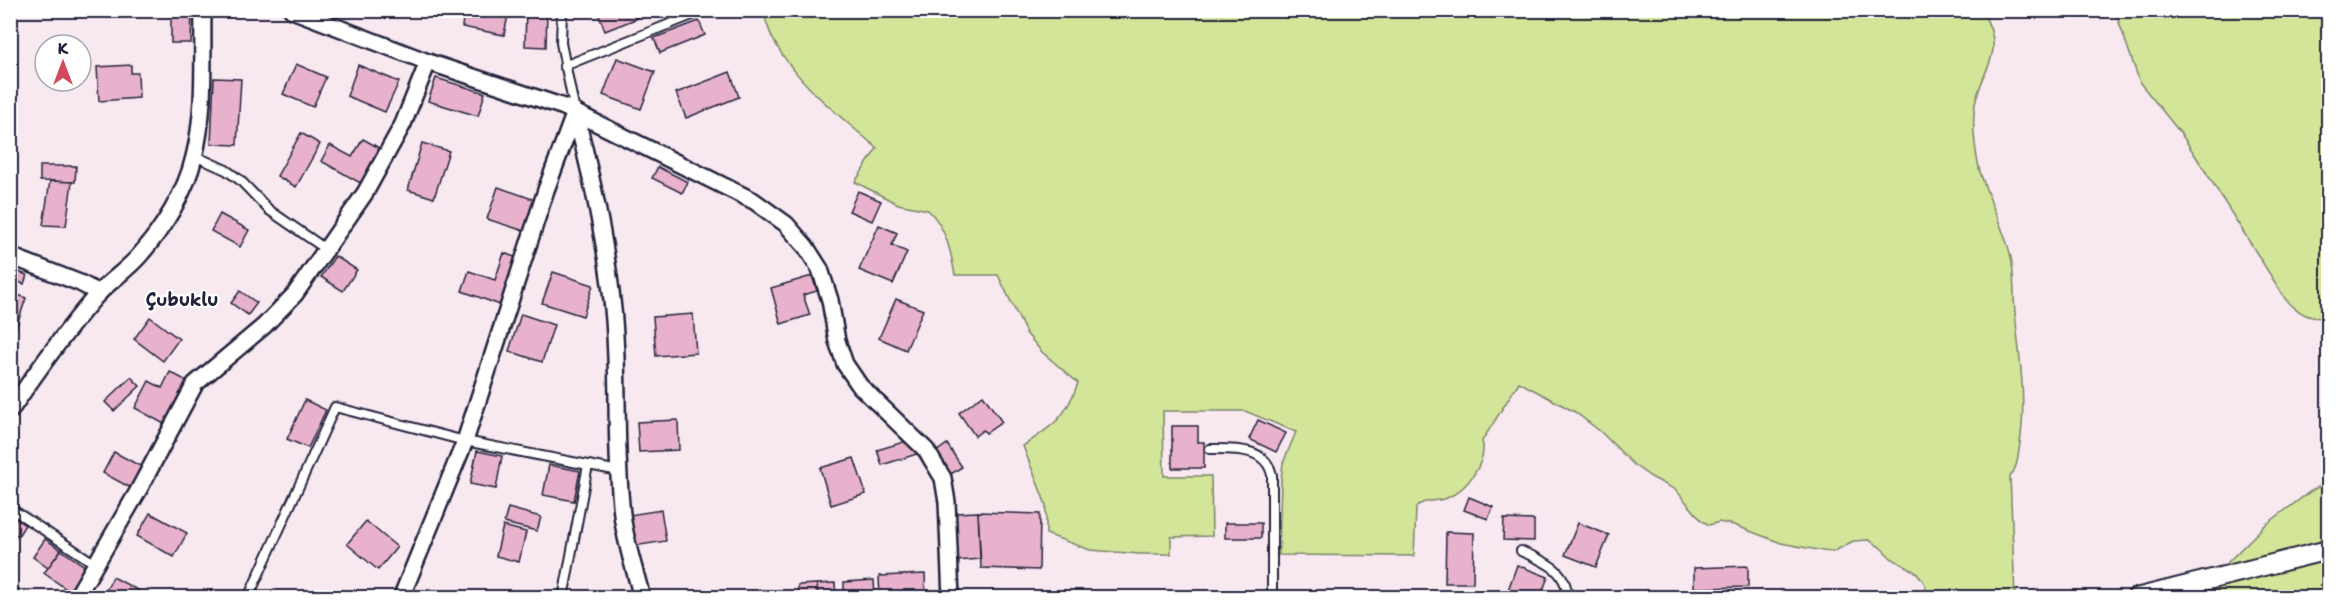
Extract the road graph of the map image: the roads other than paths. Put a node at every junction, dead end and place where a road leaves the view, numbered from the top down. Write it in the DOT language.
graph roads {
  1 [pos="203,10"];
  2 [pos="292,10"];
  3 [pos="562,10"];
  4 [pos="705,10"];
  5 [pos="428,62"];
  6 [pos="564,66"];
  7 [pos="575,112"];
  8 [pos="195,156"];
  9 [pos="327,250"];
  10 [pos="10,256"];
  11 [pos="99,293"];
  12 [pos="10,411"];
  13 [pos="465,441"];
  14 [pos="1210,449"];
  15 [pos="588,465"];
  16 [pos="619,471"];
  17 [pos="10,508"];
  18 [pos="2328,550"];
  19 [pos="1521,551"];
  20 [pos="97,565"];
  21 [pos="76,597"];
  22 [pos="248,597"];
  23 [pos="401,597"];
  24 [pos="563,597"];
  25 [pos="642,597"];
  26 [pos="951,597"];
  27 [pos="1272,597"];
  28 [pos="1567,597"];
  29 [pos="2136,597"];
  1 -- 8 [label="street"];
  2 -- 5 [label="street"];
  3 -- 6 [label="lane"];
  4 -- 6 [label="lane"];
  5 -- 7 [label="street"];
  5 -- 9 [label="street"];
  6 -- 7 [label="lane"];
  7 -- 13 [label="street"];
  7 -- 16 [label="street"];
  7 -- 26 [label="street"];
  8 -- 9 [label="lane"];
  8 -- 11 [label="street"];
  9 -- 20 [label="street"];
  10 -- 11 [label="street"];
  11 -- 12 [label="street"];
  13 -- 15 [label="lane"];
  13 -- 22 [label="lane"];
  13 -- 23 [label="street"];
  14 -- 27 [label="lane"];
  15 -- 16 [label="lane"];
  15 -- 24 [label="lane"];
  16 -- 25 [label="street"];
  17 -- 20 [label="lane"];
  18 -- 29 [label="street"];
  19 -- 28 [label="lane"];
  20 -- 21 [label="street"];
}
